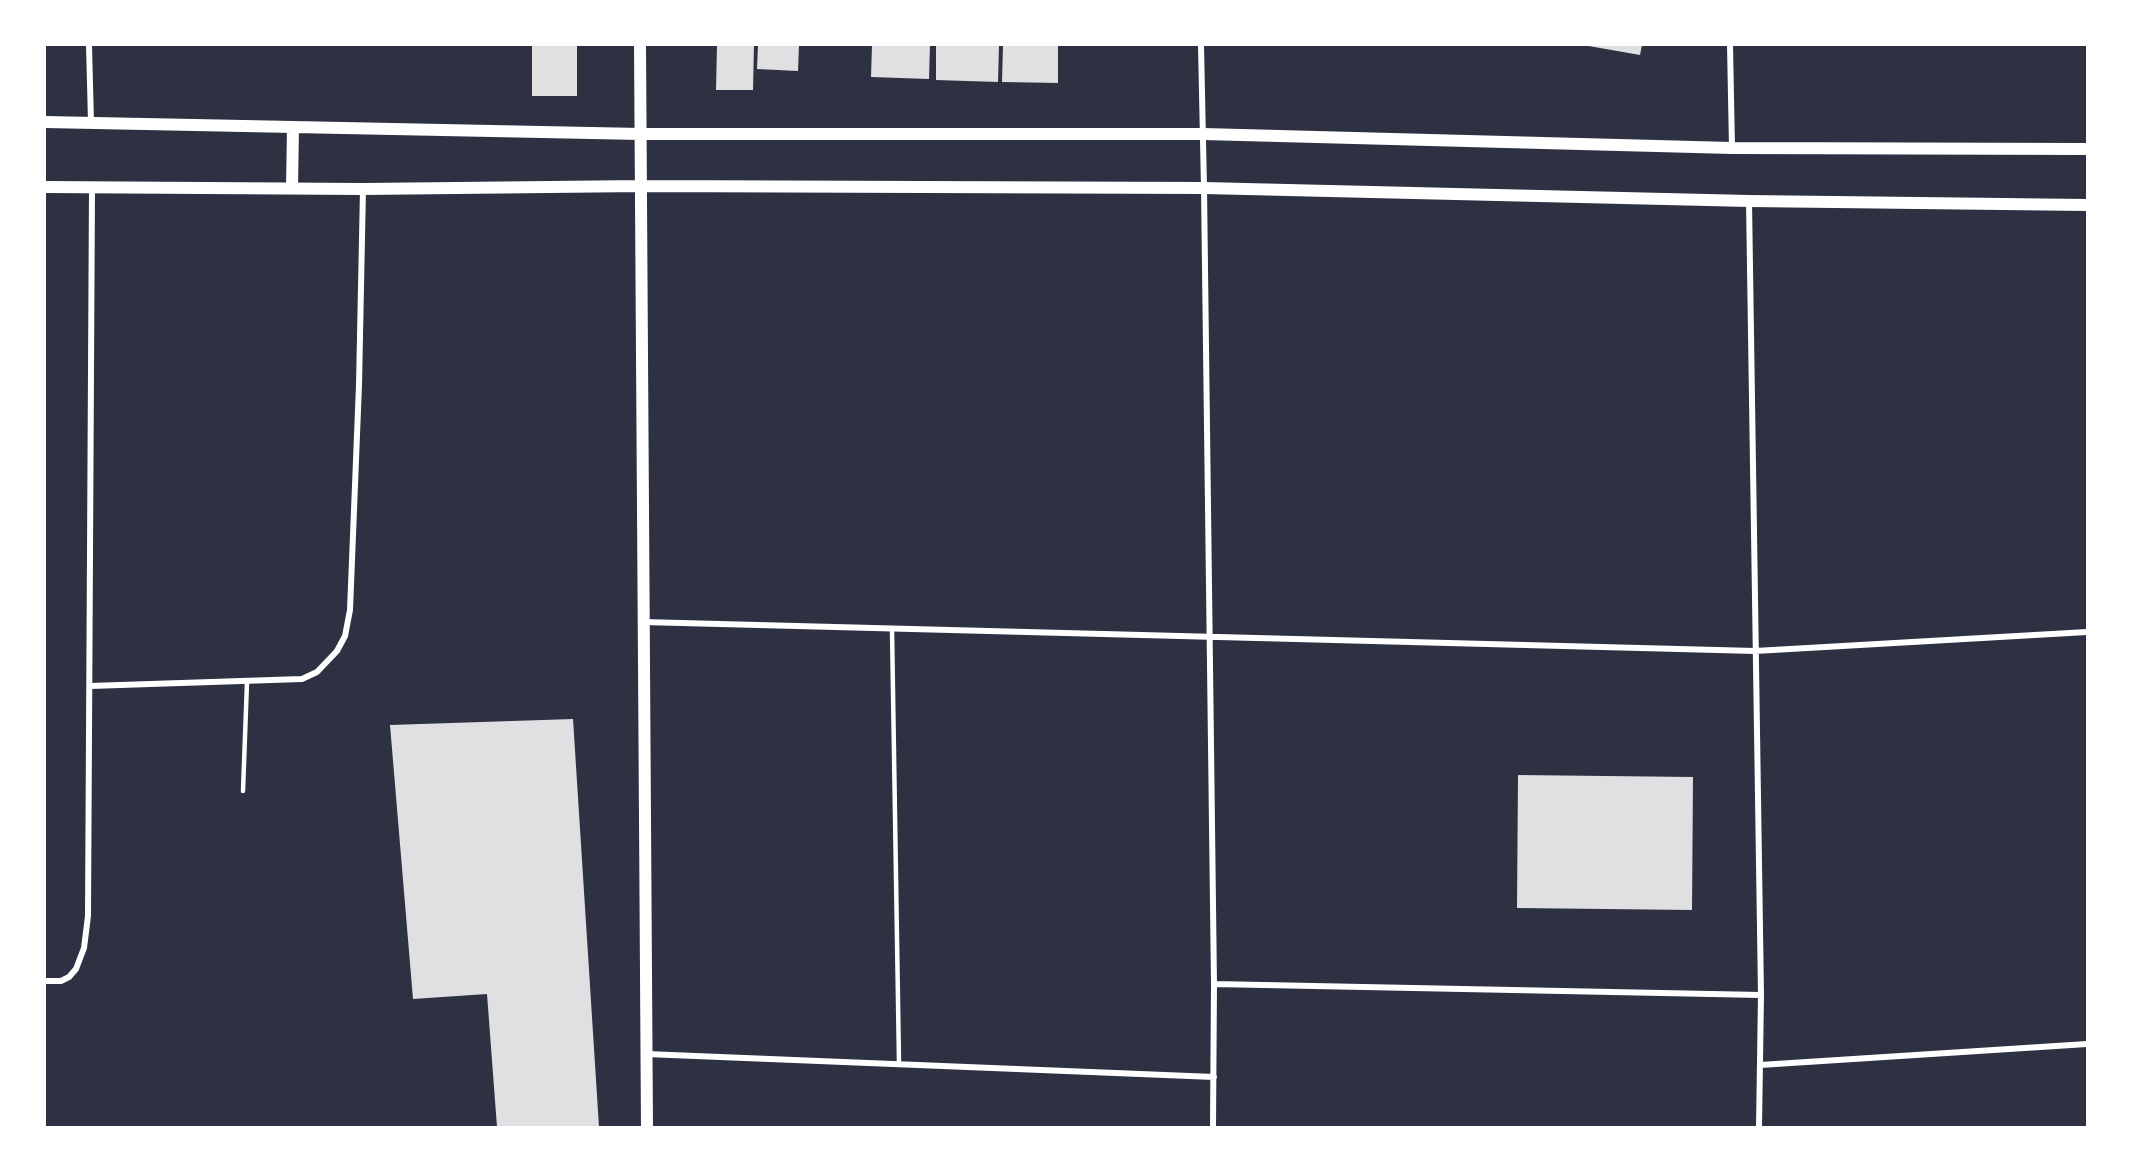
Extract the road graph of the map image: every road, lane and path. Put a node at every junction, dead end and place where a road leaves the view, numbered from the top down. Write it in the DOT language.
graph roads {
  1 [pos="89,45"];
  2 [pos="640,45"];
  3 [pos="1201,45"];
  4 [pos="1730,45"];
  5 [pos="45,122"];
  6 [pos="91,123"];
  7 [pos="293,127"];
  8 [pos="641,134"];
  9 [pos="1203,134"];
  10 [pos="1732,148"];
  11 [pos="2087,149"];
  12 [pos="642,186"];
  13 [pos="45,187"];
  14 [pos="92,187"];
  15 [pos="292,188"];
  16 [pos="1204,188"];
  17 [pos="363,189"];
  18 [pos="1749,201"];
  19 [pos="2087,205"];
  20 [pos="643,622"];
  21 [pos="892,629"];
  22 [pos="2087,632"];
  23 [pos="1209,638"];
  24 [pos="1755,651"];
  25 [pos="247,682"];
  26 [pos="90,686"];
  27 [pos="243,791"];
  28 [pos="45,981"];
  29 [pos="1214,984"];
  30 [pos="1761,995"];
  31 [pos="2087,1044"];
  32 [pos="646,1054"];
  33 [pos="899,1063"];
  34 [pos="1760,1065"];
  35 [pos="1214,1077"];
  36 [pos="647,1127"];
  37 [pos="1214,1127"];
  38 [pos="1759,1127"];
  1 -- 6 [label="street"];
  2 -- 8 [label="main road"];
  3 -- 9 [label="street"];
  4 -- 10 [label="street"];
  5 -- 6 [label="main road"];
  6 -- 7 [label="main road"];
  7 -- 8 [label="main road"];
  7 -- 15 [label="main road"];
  8 -- 9 [label="main road"];
  8 -- 12 [label="main road"];
  9 -- 10 [label="main road"];
  9 -- 16 [label="street"];
  10 -- 11 [label="main road"];
  12 -- 16 [label="main road"];
  12 -- 17 [label="main road"];
  12 -- 20 [label="main road"];
  13 -- 14 [label="main road"];
  14 -- 15 [label="main road"];
  14 -- 26 [label="street"];
  15 -- 17 [label="main road"];
  16 -- 18 [label="main road"];
  16 -- 23 [label="street"];
  17 -- 25 [label="street"];
  18 -- 19 [label="main road"];
  18 -- 24 [label="street"];
  20 -- 21 [label="street"];
  20 -- 32 [label="main road"];
  21 -- 23 [label="street"];
  21 -- 33 [label="lane"];
  22 -- 24 [label="street"];
  23 -- 24 [label="street"];
  23 -- 29 [label="street"];
  24 -- 30 [label="street"];
  25 -- 26 [label="street"];
  25 -- 27 [label="lane"];
  26 -- 28 [label="street"];
  29 -- 30 [label="street"];
  29 -- 35 [label="street"];
  30 -- 34 [label="street"];
  31 -- 34 [label="street"];
  32 -- 33 [label="street"];
  32 -- 36 [label="main road"];
  33 -- 35 [label="street"];
  34 -- 38 [label="street"];
  35 -- 37 [label="street"];
}
